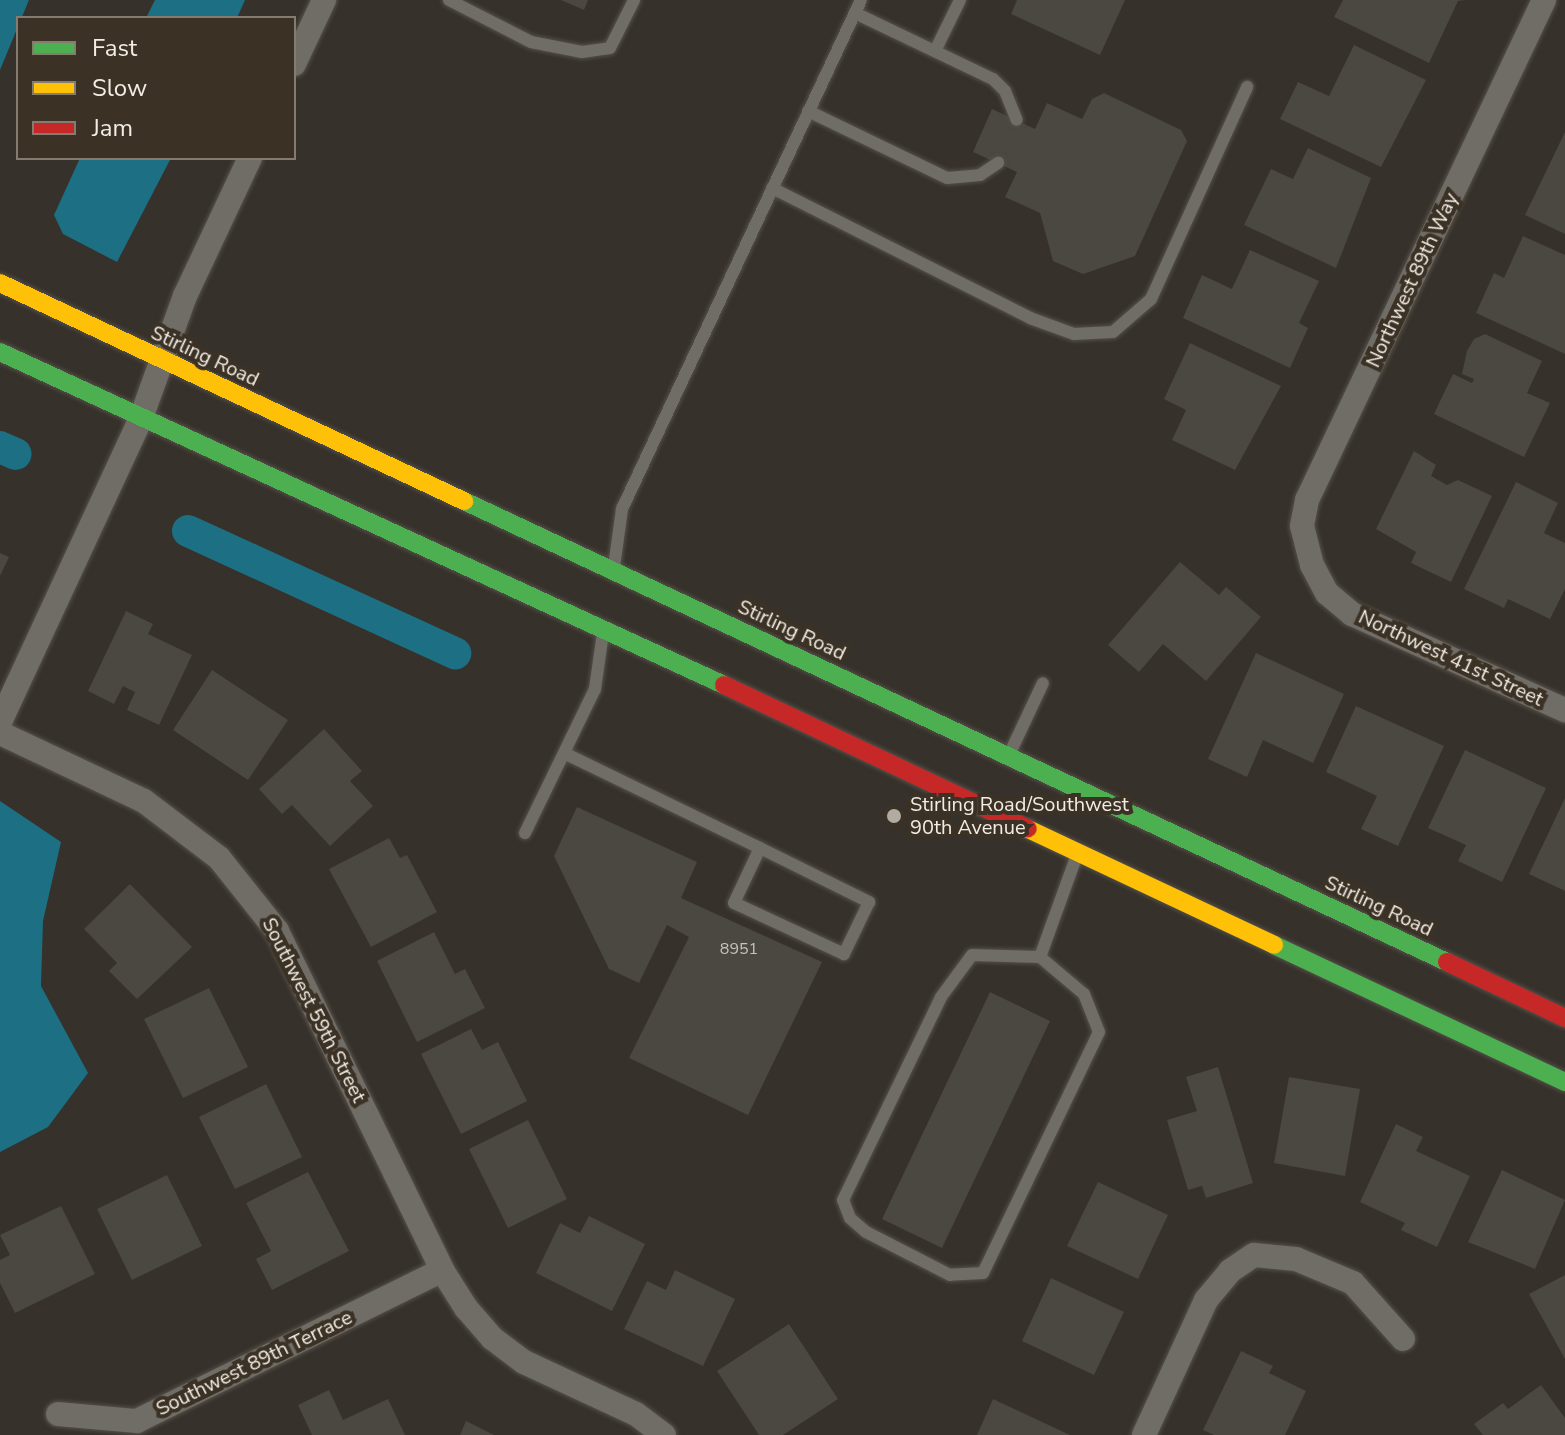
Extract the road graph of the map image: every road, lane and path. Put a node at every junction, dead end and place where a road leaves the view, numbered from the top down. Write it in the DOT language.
graph roads {
  1 [pos="324,0"];
  2 [pos="449,0"];
  3 [pos="634,0"];
  4 [pos="861,0"];
  5 [pos="960,0"];
  6 [pos="1544,0"];
  7 [pos="855,13"];
  8 [pos="935,51"];
  9 [pos="296,60"];
  10 [pos="1247,87"];
  11 [pos="808,111"];
  12 [pos="1017,120"];
  13 [pos="249,160"];
  14 [pos="998,163"];
  15 [pos="772,188"];
  16 [pos="0,283"];
  17 [pos="0,352"];
  18 [pos="161,360"];
  19 [pos="141,418"];
  20 [pos="1312,565"];
  21 [pos="612,578"];
  22 [pos="604,621"];
  23 [pos="1043,683"];
  24 [pos="1565,710"];
  25 [pos="0,722"];
  26 [pos="0,733"];
  27 [pos="564,753"];
  28 [pos="1009,756"];
  29 [pos="525,833"];
  30 [pos="760,848"];
  31 [pos="1077,853"];
  32 [pos="1040,957"];
  33 [pos="1565,1018"];
  34 [pos="1565,1082"];
  35 [pos="442,1270"];
  36 [pos="1403,1339"];
  37 [pos="58,1414"];
  38 [pos="664,1435"];
  39 [pos="1144,1435"];
  1 -- 9 [label="street"];
  2 -- 3 [label="lane"];
  4 -- 7 [label="lane"];
  5 -- 8 [label="lane"];
  6 -- 20 [label="street, Northwest 89th Way"];
  7 -- 8 [label="lane"];
  7 -- 11 [label="lane"];
  8 -- 12 [label="lane"];
  10 -- 15 [label="lane"];
  11 -- 14 [label="lane"];
  11 -- 15 [label="lane"];
  13 -- 18 [label="street"];
  15 -- 21 [label="lane"];
  16 -- 18 [label="main road, Stirling Road"];
  17 -- 19 [label="main road"];
  18 -- 19 [label="street"];
  18 -- 21 [label="main road, Stirling Road"];
  19 -- 22 [label="main road"];
  19 -- 25 [label="street"];
  20 -- 24 [label="street, Northwest 41st Street"];
  21 -- 28 [label="main road, Stirling Road"];
  22 -- 27 [label="lane"];
  22 -- 31 [label="main road"];
  23 -- 28 [label="lane"];
  26 -- 35 [label="street, Southwest 59th Street"];
  27 -- 29 [label="lane"];
  27 -- 30 [label="lane"];
  28 -- 33 [label="main road, Stirling Road"];
  30 -- 30 [label="lane"];
  31 -- 32 [label="lane"];
  31 -- 34 [label="main road"];
  32 -- 32 [label="lane"];
  35 -- 37 [label="street, Southwest 89th Terrace"];
  35 -- 38 [label="street, Southwest 59th Street"];
  36 -- 39 [label="street"];
}
